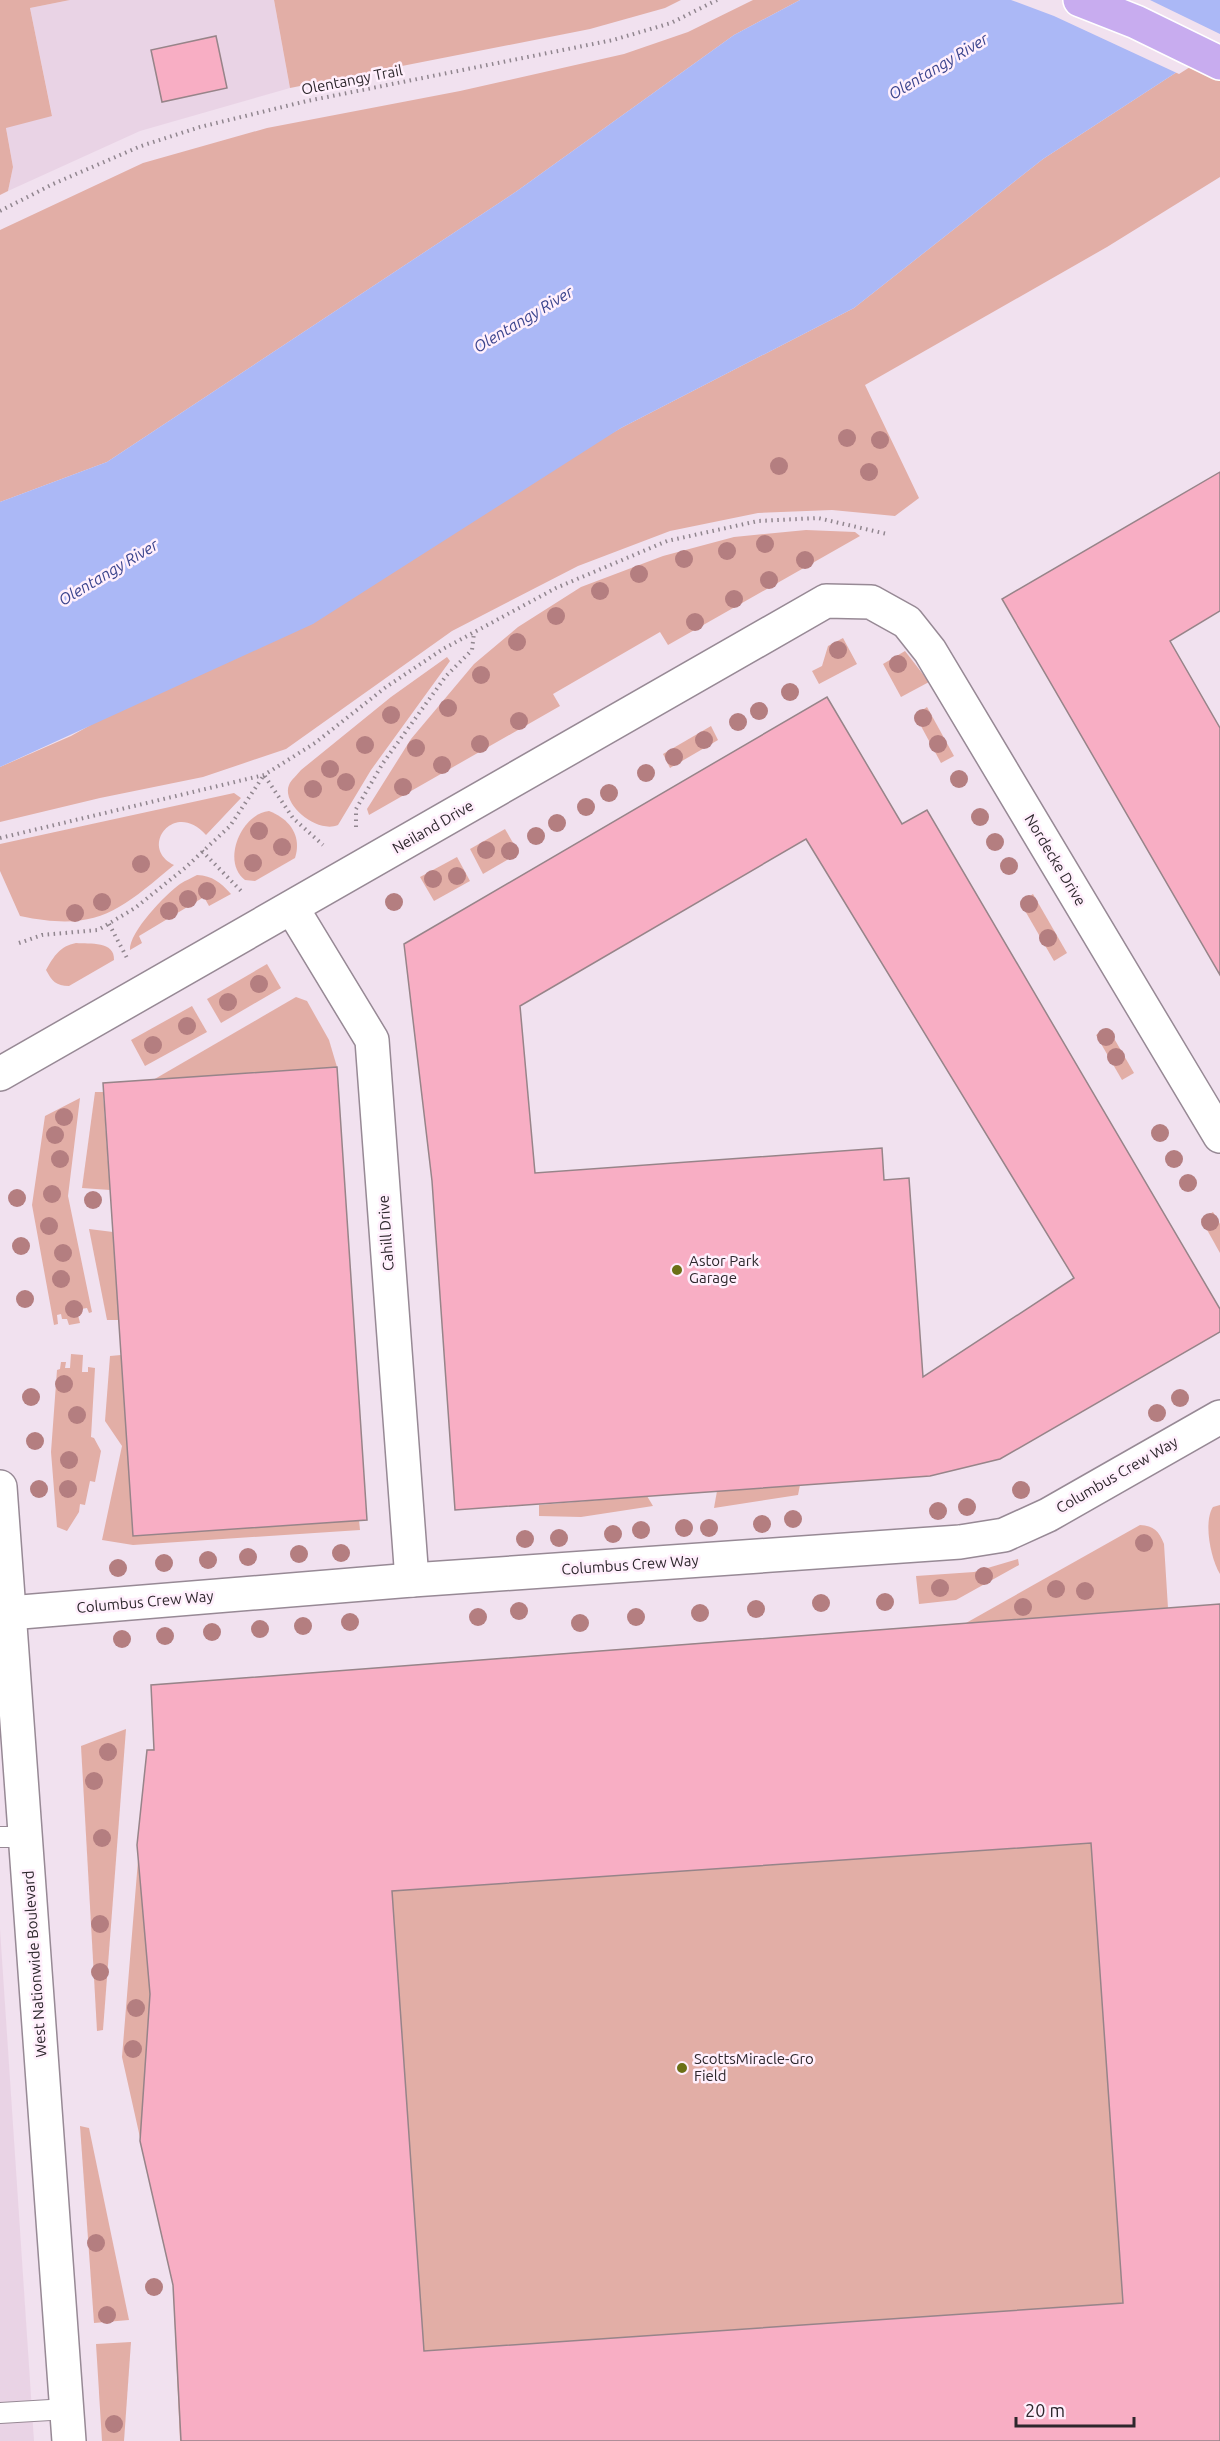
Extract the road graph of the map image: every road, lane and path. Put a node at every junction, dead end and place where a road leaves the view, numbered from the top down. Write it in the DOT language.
graph roads {
  1 [pos="717,0"];
  2 [pos="1080,0"];
  3 [pos="1220,63"];
  4 [pos="0,211"];
  5 [pos="886,534"];
  6 [pos="871,602"];
  7 [pos="474,632"];
  8 [pos="264,775"];
  9 [pos="356,830"];
  10 [pos="0,838"];
  11 [pos="326,848"];
  12 [pos="202,851"];
  13 [pos="244,893"];
  14 [pos="292,908"];
  15 [pos="109,924"];
  16 [pos="20,943"];
  17 [pos="127,959"];
  18 [pos="0,1074"];
  19 [pos="1220,1136"];
  20 [pos="1220,1417"];
  21 [pos="0,1487"];
  22 [pos="411,1580"];
  23 [pos="9,1613"];
  24 [pos="13,1837"];
  25 [pos="67,2409"];
  26 [pos="0,2413"];
  27 [pos="69,2441"];
  1 -- 4 [label="path, Olentangy Trail"];
  2 -- 3 [label="highway"];
  5 -- 7 [label="path"];
  6 -- 14 [label="street, Neiland Drive"];
  6 -- 19 [label="street, Nordecke Drive"];
  7 -- 8 [label="path"];
  7 -- 9 [label="path"];
  8 -- 10 [label="path"];
  8 -- 11 [label="path"];
  8 -- 12 [label="path"];
  12 -- 13 [label="path"];
  12 -- 15 [label="path"];
  14 -- 18 [label="street, Neiland Drive"];
  14 -- 22 [label="street, Cahill Drive"];
  15 -- 16 [label="path"];
  15 -- 17 [label="path"];
  20 -- 22 [label="street, Columbus Crew Way"];
  21 -- 23 [label="street, West Nationwide Boulevard"];
  22 -- 23 [label="street, Columbus Crew Way"];
  23 -- 24 [label="street, West Nationwide Boulevard"];
  24 -- 25 [label="street, West Nationwide Boulevard"];
  25 -- 26 [label="lane"];
  25 -- 27 [label="street, West Nationwide Boulevard"];
}
